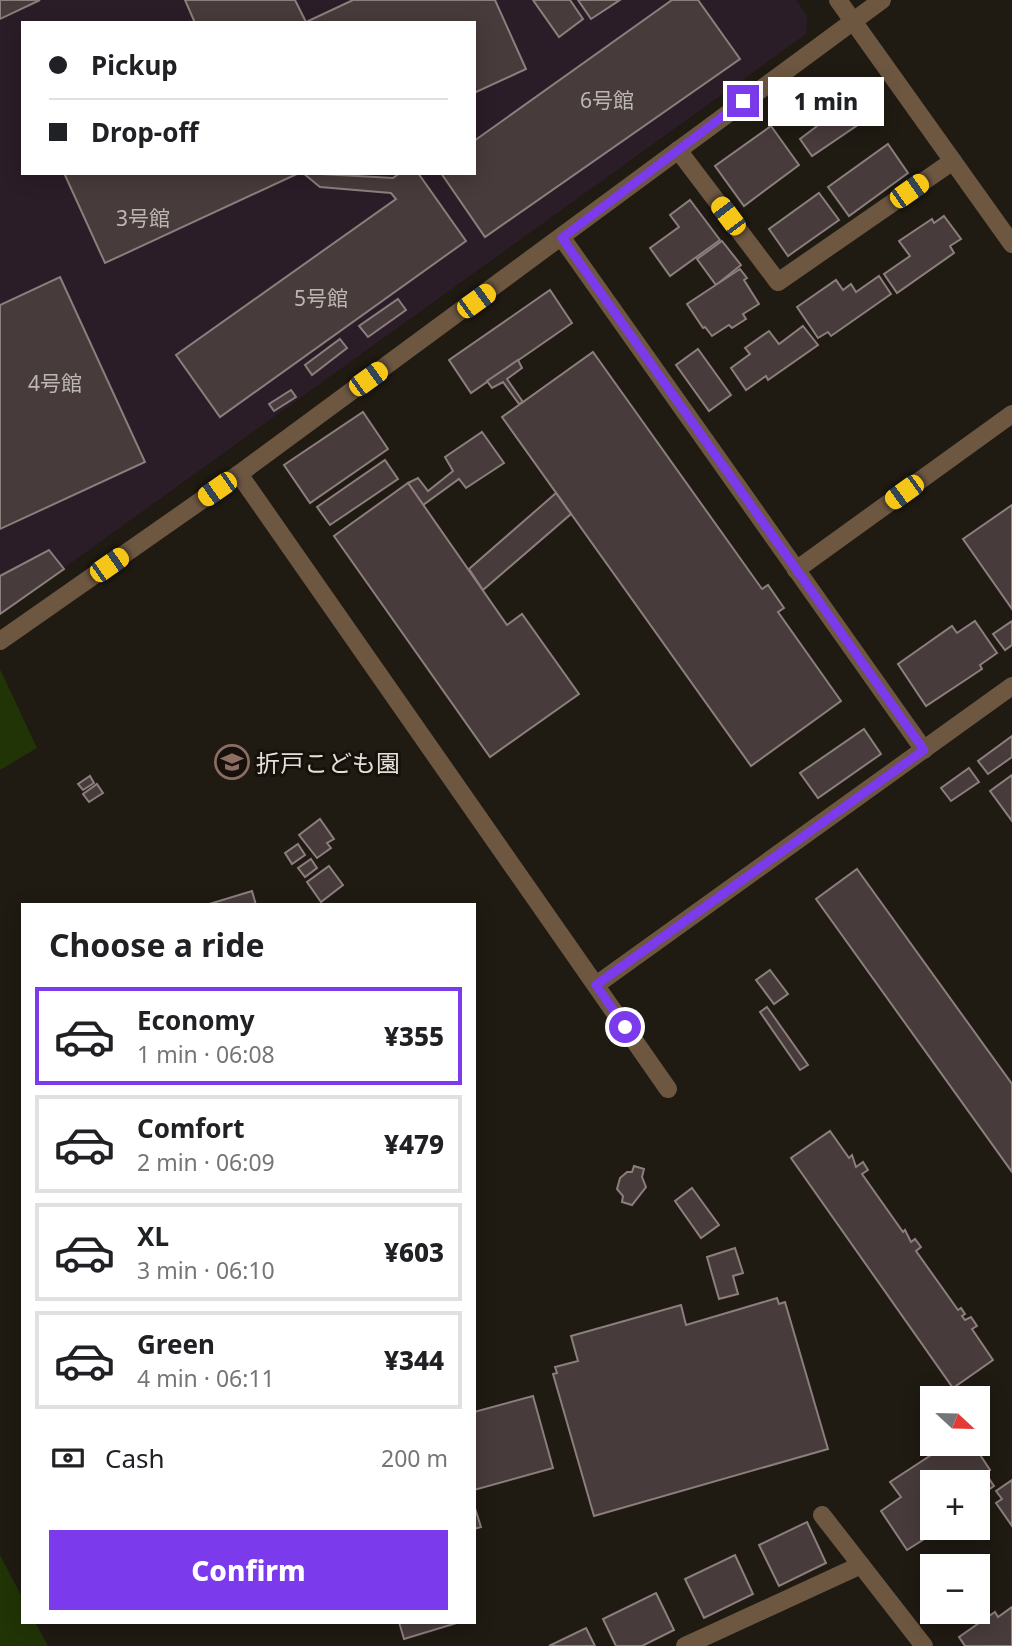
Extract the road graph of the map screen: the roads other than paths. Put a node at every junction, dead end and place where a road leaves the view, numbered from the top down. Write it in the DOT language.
graph roads {
  1 [pos="838,0"];
  2 [pos="882,0"];
  3 [pos="853,20"];
  4 [pos="678,150"];
  5 [pos="953,161"];
  6 [pos="562,238"];
  7 [pos="1012,244"];
  8 [pos="1012,414"];
  9 [pos="239,474"];
  10 [pos="796,570"];
  11 [pos="0,641"];
  12 [pos="1012,686"];
  13 [pos="924,750"];
  14 [pos="596,985"];
  15 [pos="668,1089"];
  16 [pos="822,1515"];
  17 [pos="861,1565"];
  18 [pos="685,1646"];
  19 [pos="924,1646"];
  1 -- 3 [label="street"];
  2 -- 3 [label="street"];
  3 -- 4 [label="street"];
  3 -- 5 [label="street"];
  4 -- 5 [label="street"];
  4 -- 6 [label="street"];
  5 -- 7 [label="street"];
  6 -- 9 [label="street"];
  6 -- 10 [label="street"];
  8 -- 10 [label="street"];
  9 -- 11 [label="street"];
  9 -- 14 [label="street"];
  10 -- 13 [label="street"];
  12 -- 13 [label="street"];
  13 -- 14 [label="street"];
  14 -- 15 [label="street"];
  16 -- 17 [label="street"];
  17 -- 18 [label="street"];
  17 -- 19 [label="street"];
}
